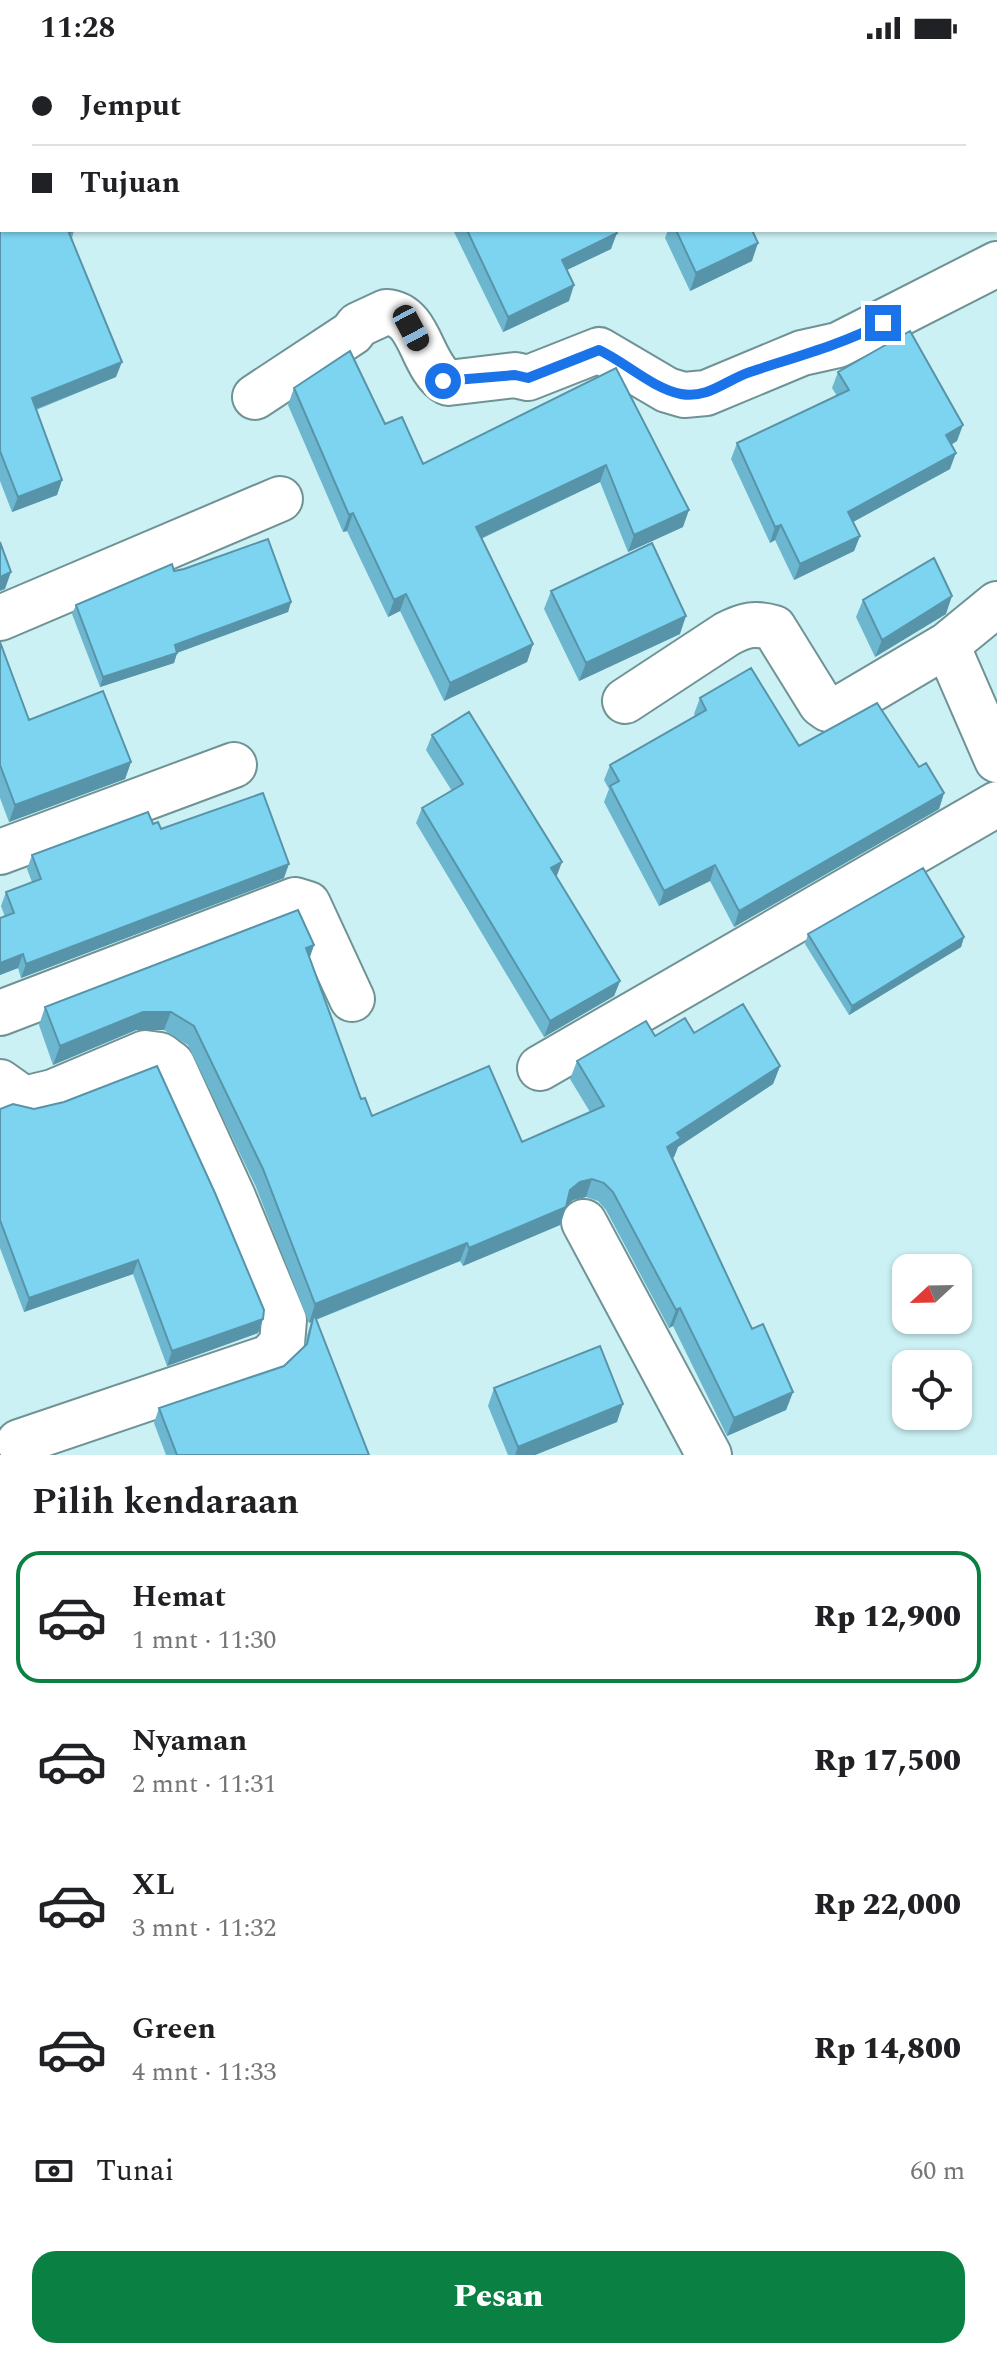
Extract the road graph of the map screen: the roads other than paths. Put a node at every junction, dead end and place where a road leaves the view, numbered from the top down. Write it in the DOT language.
graph roads {
  1 [pos="997,264"];
  2 [pos="255,397"];
  3 [pos="280,499"];
  4 [pos="997,604"];
  5 [pos="0,618"];
  6 [pos="947,645"];
  7 [pos="625,701"];
  8 [pos="997,760"];
  9 [pos="234,765"];
  10 [pos="997,804"];
  11 [pos="0,852"];
  12 [pos="352,999"];
  13 [pos="0,1013"];
  14 [pos="540,1068"];
  15 [pos="0,1082"];
  16 [pos="584,1222"];
  17 [pos="19,1442"];
  18 [pos="709,1455"];
  1 -- 2 [label="street"];
  3 -- 5 [label="street"];
  4 -- 6 [label="street"];
  6 -- 7 [label="street"];
  6 -- 8 [label="street"];
  9 -- 11 [label="street"];
  10 -- 14 [label="street"];
  12 -- 13 [label="street"];
  15 -- 17 [label="street"];
  16 -- 18 [label="street"];
}
